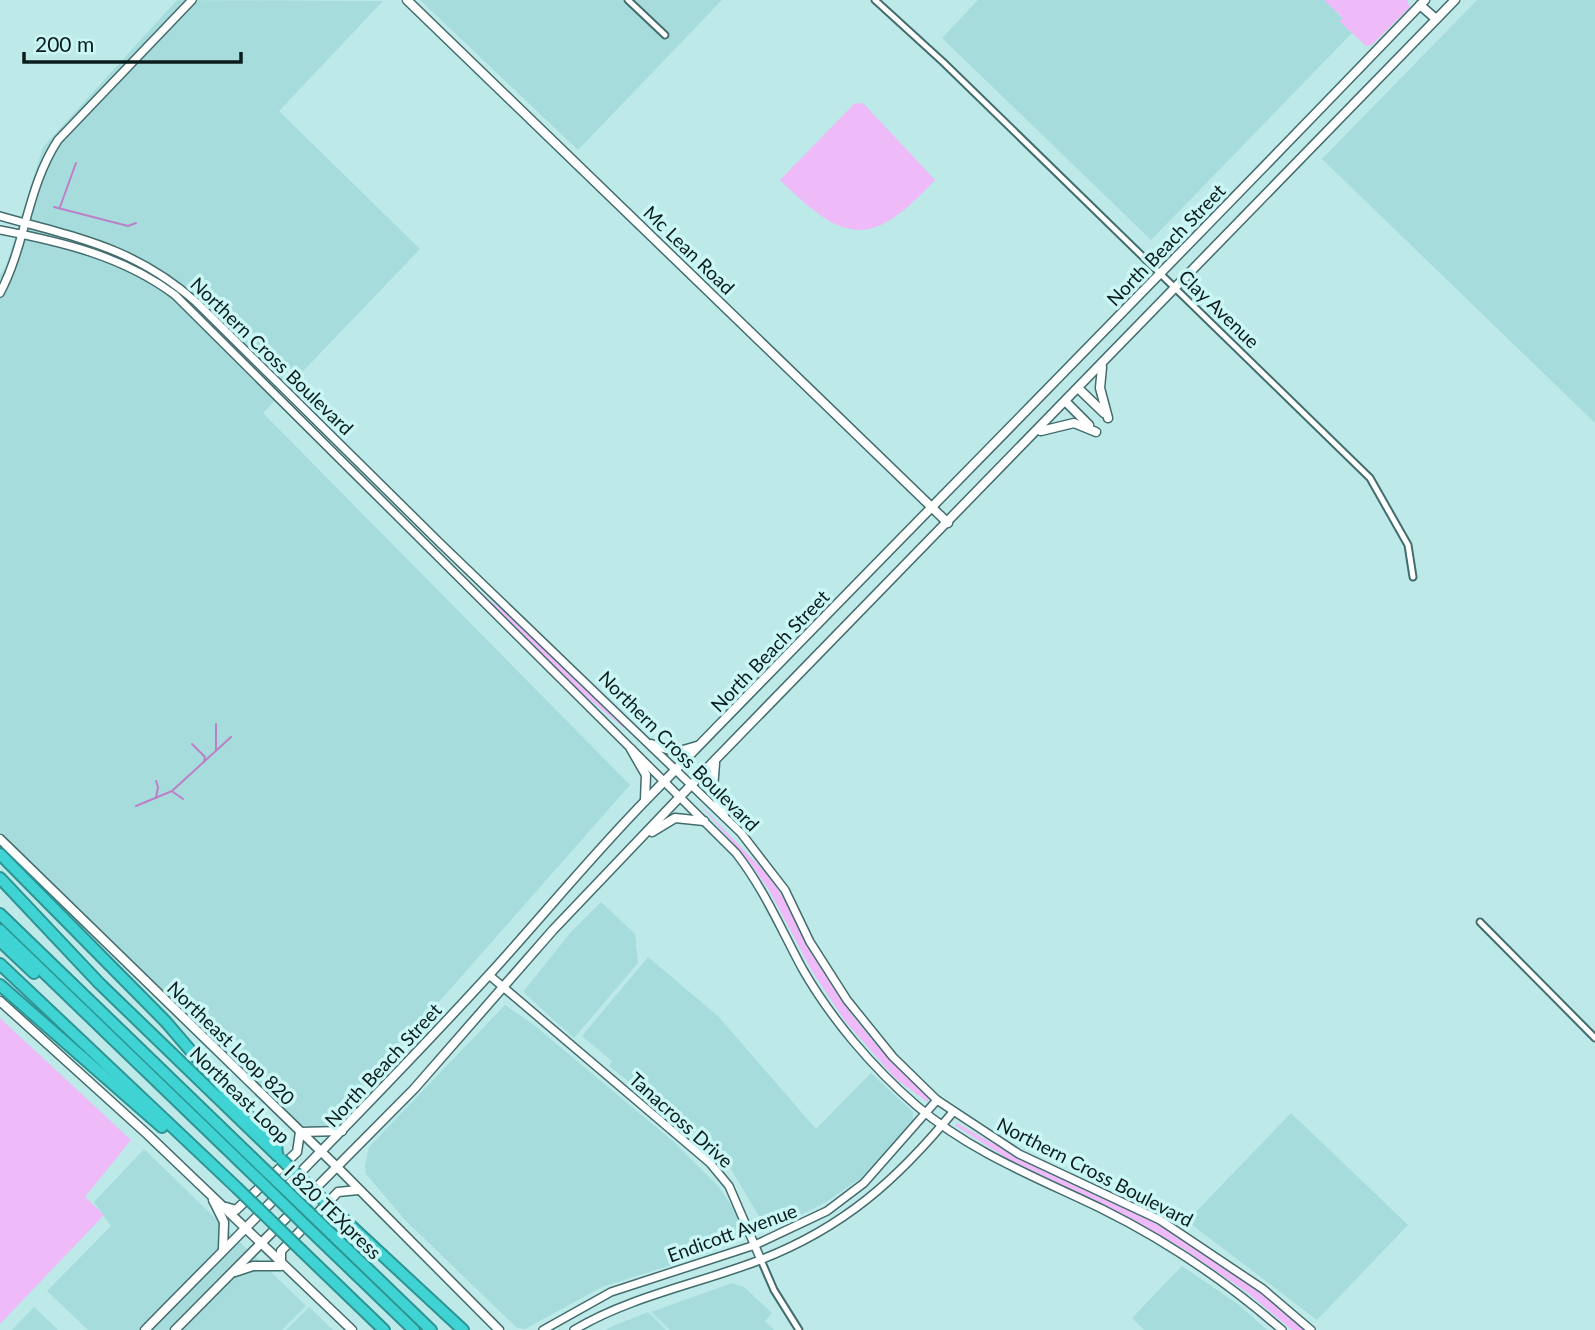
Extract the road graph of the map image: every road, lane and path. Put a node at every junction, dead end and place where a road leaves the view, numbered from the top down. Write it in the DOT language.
graph roads {
  1 [pos="192,0"];
  2 [pos="407,0"];
  3 [pos="628,0"];
  4 [pos="875,0"];
  5 [pos="1455,0"];
  6 [pos="1423,2"];
  7 [pos="1436,19"];
  8 [pos="664,35"];
  9 [pos="0,216"];
  10 [pos="24,223"];
  11 [pos="0,230"];
  12 [pos="22,233"];
  13 [pos="1160,273"];
  14 [pos="1176,288"];
  15 [pos="0,293"];
  16 [pos="1103,364"];
  17 [pos="1079,389"];
  18 [pos="1066,402"];
  19 [pos="1038,431"];
  20 [pos="932,508"];
  21 [pos="948,523"];
  22 [pos="429,532"];
  23 [pos="421,541"];
  24 [pos="1413,577"];
  25 [pos="703,743"];
  26 [pos="651,744"];
  27 [pos="631,749"];
  28 [pos="716,759"];
  29 [pos="677,769"];
  30 [pos="664,782"];
  31 [pos="692,784"];
  32 [pos="680,797"];
  33 [pos="645,800"];
  34 [pos="724,816"];
  35 [pos="704,821"];
  36 [pos="0,839"];
  37 [pos="635,844"];
  38 [pos="0,854"];
  39 [pos="0,878"];
  40 [pos="0,914"];
  41 [pos="1480,922"];
  42 [pos="0,930"];
  43 [pos="0,941"];
  44 [pos="0,964"];
  45 [pos="489,975"];
  46 [pos="0,985"];
  47 [pos="504,988"];
  48 [pos="0,1001"];
  49 [pos="100,1028"];
  50 [pos="1595,1038"];
  51 [pos="937,1100"];
  52 [pos="953,1112"];
  53 [pos="927,1114"];
  54 [pos="942,1125"];
  55 [pos="342,1131"];
  56 [pos="300,1132"];
  57 [pos="181,1135"];
  58 [pos="321,1152"];
  59 [pos="279,1157"];
  60 [pos="337,1167"];
  61 [pos="263,1176"];
  62 [pos="358,1190"];
  63 [pos="209,1195"];
  64 [pos="313,1225"];
  65 [pos="244,1227"];
  66 [pos="260,1242"];
  67 [pos="755,1245"];
  68 [pos="223,1249"];
  69 [pos="761,1260"];
  70 [pos="281,1266"];
  71 [pos="232,1273"];
  72 [pos="611,1292"];
  73 [pos="617,1308"];
  74 [pos="145,1330"];
  75 [pos="175,1330"];
  76 [pos="352,1330"];
  77 [pos="384,1330"];
  78 [pos="414,1330"];
  79 [pos="431,1330"];
  80 [pos="463,1330"];
  81 [pos="499,1330"];
  82 [pos="543,1330"];
  83 [pos="574,1330"];
  84 [pos="799,1330"];
  85 [pos="1282,1330"];
  86 [pos="1311,1330"];
  1 -- 10 [label="street"];
  2 -- 20 [label="main road, Mc Lean Road"];
  3 -- 8 [label="street"];
  4 -- 13 [label="street, Clay Avenue"];
  5 -- 7 [label="main road, North Beach Street"];
  6 -- 7 [label="main road"];
  6 -- 13 [label="main road, North Beach Street"];
  7 -- 14 [label="main road, North Beach Street"];
  9 -- 10 [label="street, Northern Cross Boulevard"];
  10 -- 12 [label="street"];
  10 -- 22 [label="street, Northern Cross Boulevard"];
  11 -- 12 [label="street, Northern Cross Boulevard"];
  12 -- 15 [label="street"];
  12 -- 23 [label="street, Northern Cross Boulevard"];
  13 -- 14 [label="street, Clay Avenue"];
  13 -- 20 [label="main road, North Beach Street"];
  14 -- 16 [label="main road, North Beach Street"];
  14 -- 24 [label="street, Clay Avenue"];
  16 -- 17 [label="main road, North Beach Street"];
  16 -- 17 [label="main road"];
  17 -- 18 [label="main road, North Beach Street"];
  18 -- 19 [label="main road, North Beach Street"];
  18 -- 19 [label="main road"];
  19 -- 21 [label="main road, North Beach Street"];
  20 -- 21 [label="main road, Mc Lean Road"];
  20 -- 25 [label="main road, North Beach Street"];
  21 -- 28 [label="main road, North Beach Street"];
  22 -- 23 [label="street"];
  22 -- 26 [label="street, Northern Cross Boulevard"];
  23 -- 27 [label="street, Northern Cross Boulevard"];
  25 -- 26 [label="main road"];
  25 -- 29 [label="main road, North Beach Street"];
  26 -- 29 [label="street, Northern Cross Boulevard"];
  27 -- 30 [label="street, Northern Cross Boulevard"];
  27 -- 33 [label="main road"];
  28 -- 31 [label="main road, North Beach Street"];
  28 -- 34 [label="main road"];
  29 -- 30 [label="main road, North Beach Street"];
  29 -- 31 [label="street, Northern Cross Boulevard"];
  30 -- 32 [label="street, Northern Cross Boulevard"];
  30 -- 33 [label="main road, North Beach Street"];
  31 -- 32 [label="main road, North Beach Street"];
  31 -- 34 [label="street, Northern Cross Boulevard"];
  32 -- 35 [label="street, Northern Cross Boulevard"];
  32 -- 37 [label="main road, North Beach Street"];
  33 -- 45 [label="main road, North Beach Street"];
  34 -- 51 [label="street, Northern Cross Boulevard"];
  35 -- 37 [label="main road"];
  35 -- 53 [label="street, Northern Cross Boulevard"];
  36 -- 56 [label="main road, Northeast Loop 820"];
  37 -- 47 [label="main road, North Beach Street"];
  38 -- 59 [label="highway"];
  39 -- 59 [label="highway, Northeast Loop"];
  40 -- 61 [label="highway, I 820 TEXpress"];
  41 -- 50 [label="street"];
  42 -- 49 [label="highway, I 820 TEXpress"];
  43 -- 49 [label="highway"];
  44 -- 57 [label="highway"];
  45 -- 47 [label="street, Tanacross Drive"];
  45 -- 55 [label="main road, North Beach Street"];
  46 -- 57 [label="highway"];
  47 -- 60 [label="main road, North Beach Street"];
  47 -- 67 [label="street, Tanacross Drive"];
  48 -- 63 [label="main road"];
  49 -- 61 [label="highway, I 820 TEXpress"];
  51 -- 52 [label="street, Northern Cross Boulevard"];
  51 -- 53 [label="street, Endicott Avenue"];
  52 -- 54 [label="street, Endicott Avenue"];
  52 -- 86 [label="street, Northern Cross Boulevard"];
  53 -- 54 [label="street, Northern Cross Boulevard"];
  53 -- 67 [label="street, Endicott Avenue"];
  54 -- 69 [label="street, Endicott Avenue"];
  54 -- 85 [label="street, Northern Cross Boulevard"];
  55 -- 56 [label="main road"];
  55 -- 58 [label="main road, North Beach Street"];
  56 -- 58 [label="main road, Northeast Loop 820"];
  56 -- 63 [label="main road"];
  57 -- 77 [label="highway, bridge"];
  58 -- 60 [label="main road, Northeast Loop 820"];
  58 -- 65 [label="main road, North Beach Street"];
  59 -- 80 [label="highway, Northeast Loop, bridge"];
  60 -- 62 [label="main road, Northeast Loop 820"];
  60 -- 66 [label="main road, North Beach Street"];
  61 -- 64 [label="highway, I 820 TEXpress, bridge"];
  62 -- 70 [label="main road"];
  62 -- 81 [label="main road, Northeast Loop 820"];
  63 -- 65 [label="main road"];
  63 -- 68 [label="main road"];
  64 -- 78 [label="highway, I 820 TEXpress"];
  64 -- 79 [label="highway, I 820 TEXpress"];
  65 -- 66 [label="main road"];
  65 -- 68 [label="main road, North Beach Street"];
  66 -- 70 [label="main road"];
  66 -- 71 [label="main road, North Beach Street"];
  67 -- 69 [label="street, Tanacross Drive"];
  67 -- 72 [label="street, Endicott Avenue"];
  68 -- 74 [label="main road, North Beach Street"];
  69 -- 73 [label="street, Endicott Avenue"];
  69 -- 84 [label="street, Tanacross Drive"];
  70 -- 71 [label="main road"];
  70 -- 76 [label="main road"];
  71 -- 75 [label="main road, North Beach Street"];
  72 -- 73 [label="street"];
  72 -- 82 [label="street, Endicott Avenue"];
  73 -- 83 [label="street, Endicott Avenue"];
}
